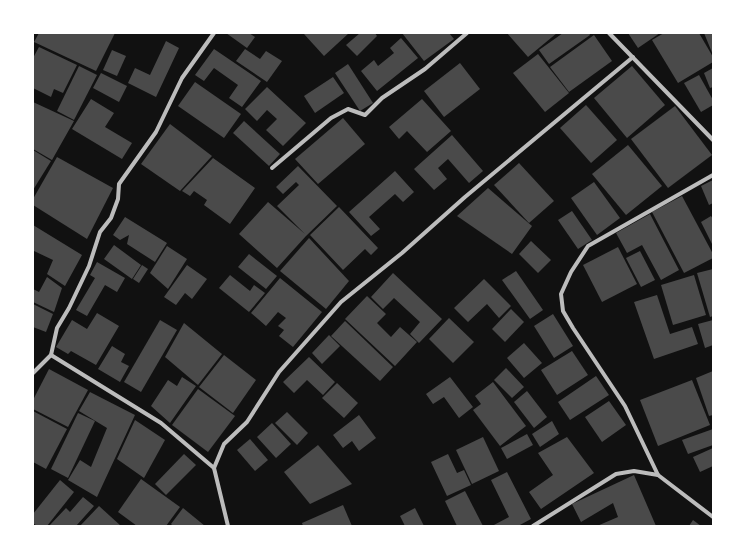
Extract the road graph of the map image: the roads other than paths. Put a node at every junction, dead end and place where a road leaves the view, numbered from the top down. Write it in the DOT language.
graph roads {
  1 [pos="214,33"];
  2 [pos="467,33"];
  3 [pos="609,33"];
  4 [pos="633,57"];
  5 [pos="713,140"];
  6 [pos="272,168"];
  7 [pos="713,175"];
  8 [pos="51,355"];
  9 [pos="33,373"];
  10 [pos="214,468"];
  11 [pos="658,475"];
  12 [pos="713,517"];
  13 [pos="228,526"];
  14 [pos="533,526"];
  1 -- 8 [label="street"];
  2 -- 6 [label="street"];
  3 -- 4 [label="street"];
  4 -- 5 [label="street"];
  4 -- 10 [label="street"];
  7 -- 11 [label="street"];
  8 -- 9 [label="street"];
  8 -- 10 [label="street"];
  10 -- 13 [label="street"];
  11 -- 12 [label="street"];
  11 -- 14 [label="street"];
}
